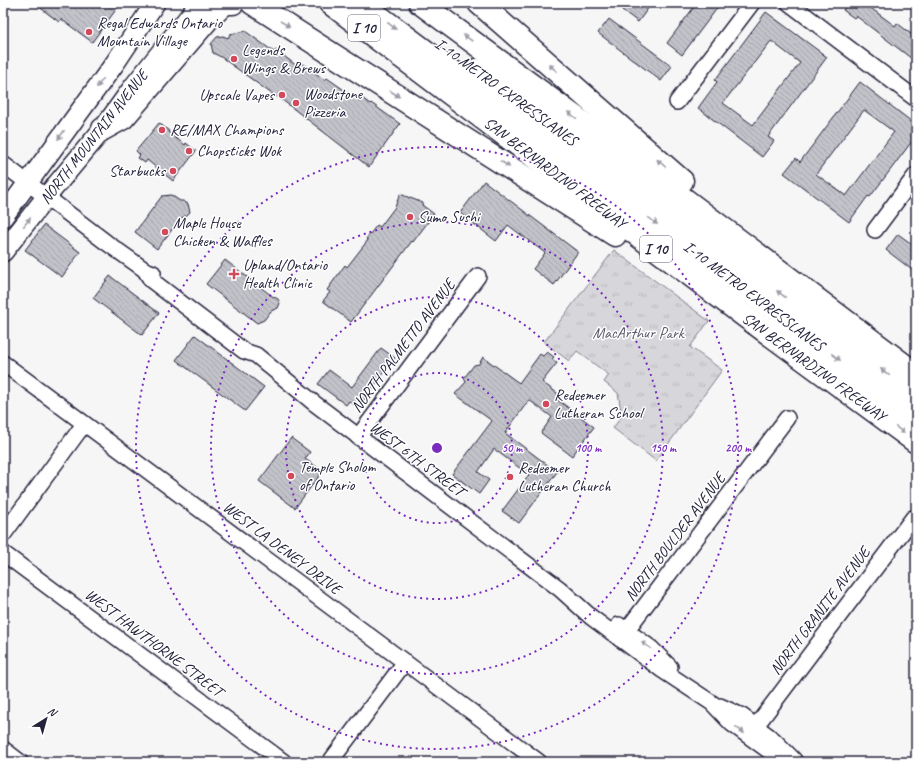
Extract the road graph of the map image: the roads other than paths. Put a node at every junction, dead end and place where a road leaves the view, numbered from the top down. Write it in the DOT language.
graph roads {
  1 [pos="155,3"];
  2 [pos="200,3"];
  3 [pos="232,3"];
  4 [pos="330,3"];
  5 [pos="361,3"];
  6 [pos="385,3"];
  7 [pos="420,3"];
  8 [pos="479,3"];
  9 [pos="752,3"];
  10 [pos="789,3"];
  11 [pos="251,5"];
  12 [pos="398,54"];
  13 [pos="916,99"];
  14 [pos="677,102"];
  15 [pos="590,128"];
  16 [pos="103,129"];
  17 [pos="3,164"];
  18 [pos="916,175"];
  19 [pos="28,182"];
  20 [pos="47,196"];
  21 [pos="632,206"];
  22 [pos="3,216"];
  23 [pos="680,219"];
  24 [pos="875,230"];
  25 [pos="3,252"];
  26 [pos="478,276"];
  27 [pos="746,317"];
  28 [pos="850,324"];
  29 [pos="3,363"];
  30 [pos="916,374"];
  31 [pos="916,395"];
  32 [pos="916,417"];
  33 [pos="787,418"];
  34 [pos="84,424"];
  35 [pos="358,437"];
  36 [pos="916,442"];
  37 [pos="913,518"];
  38 [pos="3,535"];
  39 [pos="3,553"];
  40 [pos="623,635"];
  41 [pos="406,662"];
  42 [pos="712,703"];
  43 [pos="756,726"];
  44 [pos="3,750"];
  45 [pos="20,762"];
  46 [pos="284,762"];
  47 [pos="330,762"];
  48 [pos="539,762"];
  49 [pos="787,762"];
  50 [pos="795,762"];
  1 -- 19 [label="main road, NORTH MOUNTAIN AVENUE, one-way"];
  2 -- 16 [label="main road, NORTH MOUNTAIN AVENUE"];
  3 -- 16 [label="highway"];
  4 -- 12 [label="highway, SAN BERNARDINO FREEWAY / I 10"];
  5 -- 21 [label="highway, I-10 METRO EXPRESSLANES, one-way"];
  6 -- 23 [label="highway, I-10 METRO EXPRESSLANES"];
  15 -- 7 [label="highway, one-way"];
  28 -- 8 [label="highway, one-way"];
  9 -- 14 [label="street"];
  10 -- 13 [label="street"];
  11 -- 27 [label="highway, one-way"];
  12 -- 21 [label="highway"];
  12 -- 27 [label="highway, SAN BERNARDINO FREEWAY / I 10"];
  15 -- 23 [label="highway"];
  15 -- 28 [label="highway"];
  16 -- 20 [label="main road, NORTH MOUNTAIN AVENUE"];
  17 -- 19 [label="street, WEST 6TH STREET"];
  18 -- 24 [label="street"];
  19 -- 20 [label="street, WEST 6TH STREET"];
  19 -- 22 [label="main road, NORTH MOUNTAIN AVENUE"];
  25 -- 20 [label="main road, NORTH MOUNTAIN AVENUE, one-way"];
  20 -- 35 [label="street, WEST 6TH STREET"];
  21 -- 32 [label="highway, I-10 METRO EXPRESSLANES, one-way"];
  31 -- 23 [label="highway, I-10 METRO EXPRESSLANES, one-way"];
  26 -- 35 [label="street, NORTH PALMETTO AVENUE"];
  27 -- 36 [label="highway, SAN BERNARDINO FREEWAY / I 10, one-way"];
  28 -- 30 [label="highway"];
  29 -- 34 [label="street, WEST LA DENEY DRIVE"];
  33 -- 40 [label="street, NORTH BOULDER AVENUE"];
  34 -- 38 [label="street"];
  34 -- 41 [label="street, WEST LA DENEY DRIVE"];
  35 -- 40 [label="street, WEST 6TH STREET"];
  37 -- 43 [label="street, NORTH GRANITE AVENUE"];
  39 -- 46 [label="street, WEST HAWTHORNE STREET"];
  40 -- 42 [label="street, WEST 6TH STREET"];
  41 -- 47 [label="street"];
  41 -- 48 [label="street, WEST LA DENEY DRIVE"];
  42 -- 43 [label="street, WEST 6TH STREET"];
  42 -- 49 [label="street, WEST 6TH STREET, one-way"];
  43 -- 50 [label="street, WEST 6TH STREET"];
  44 -- 45 [label="street"];
}
